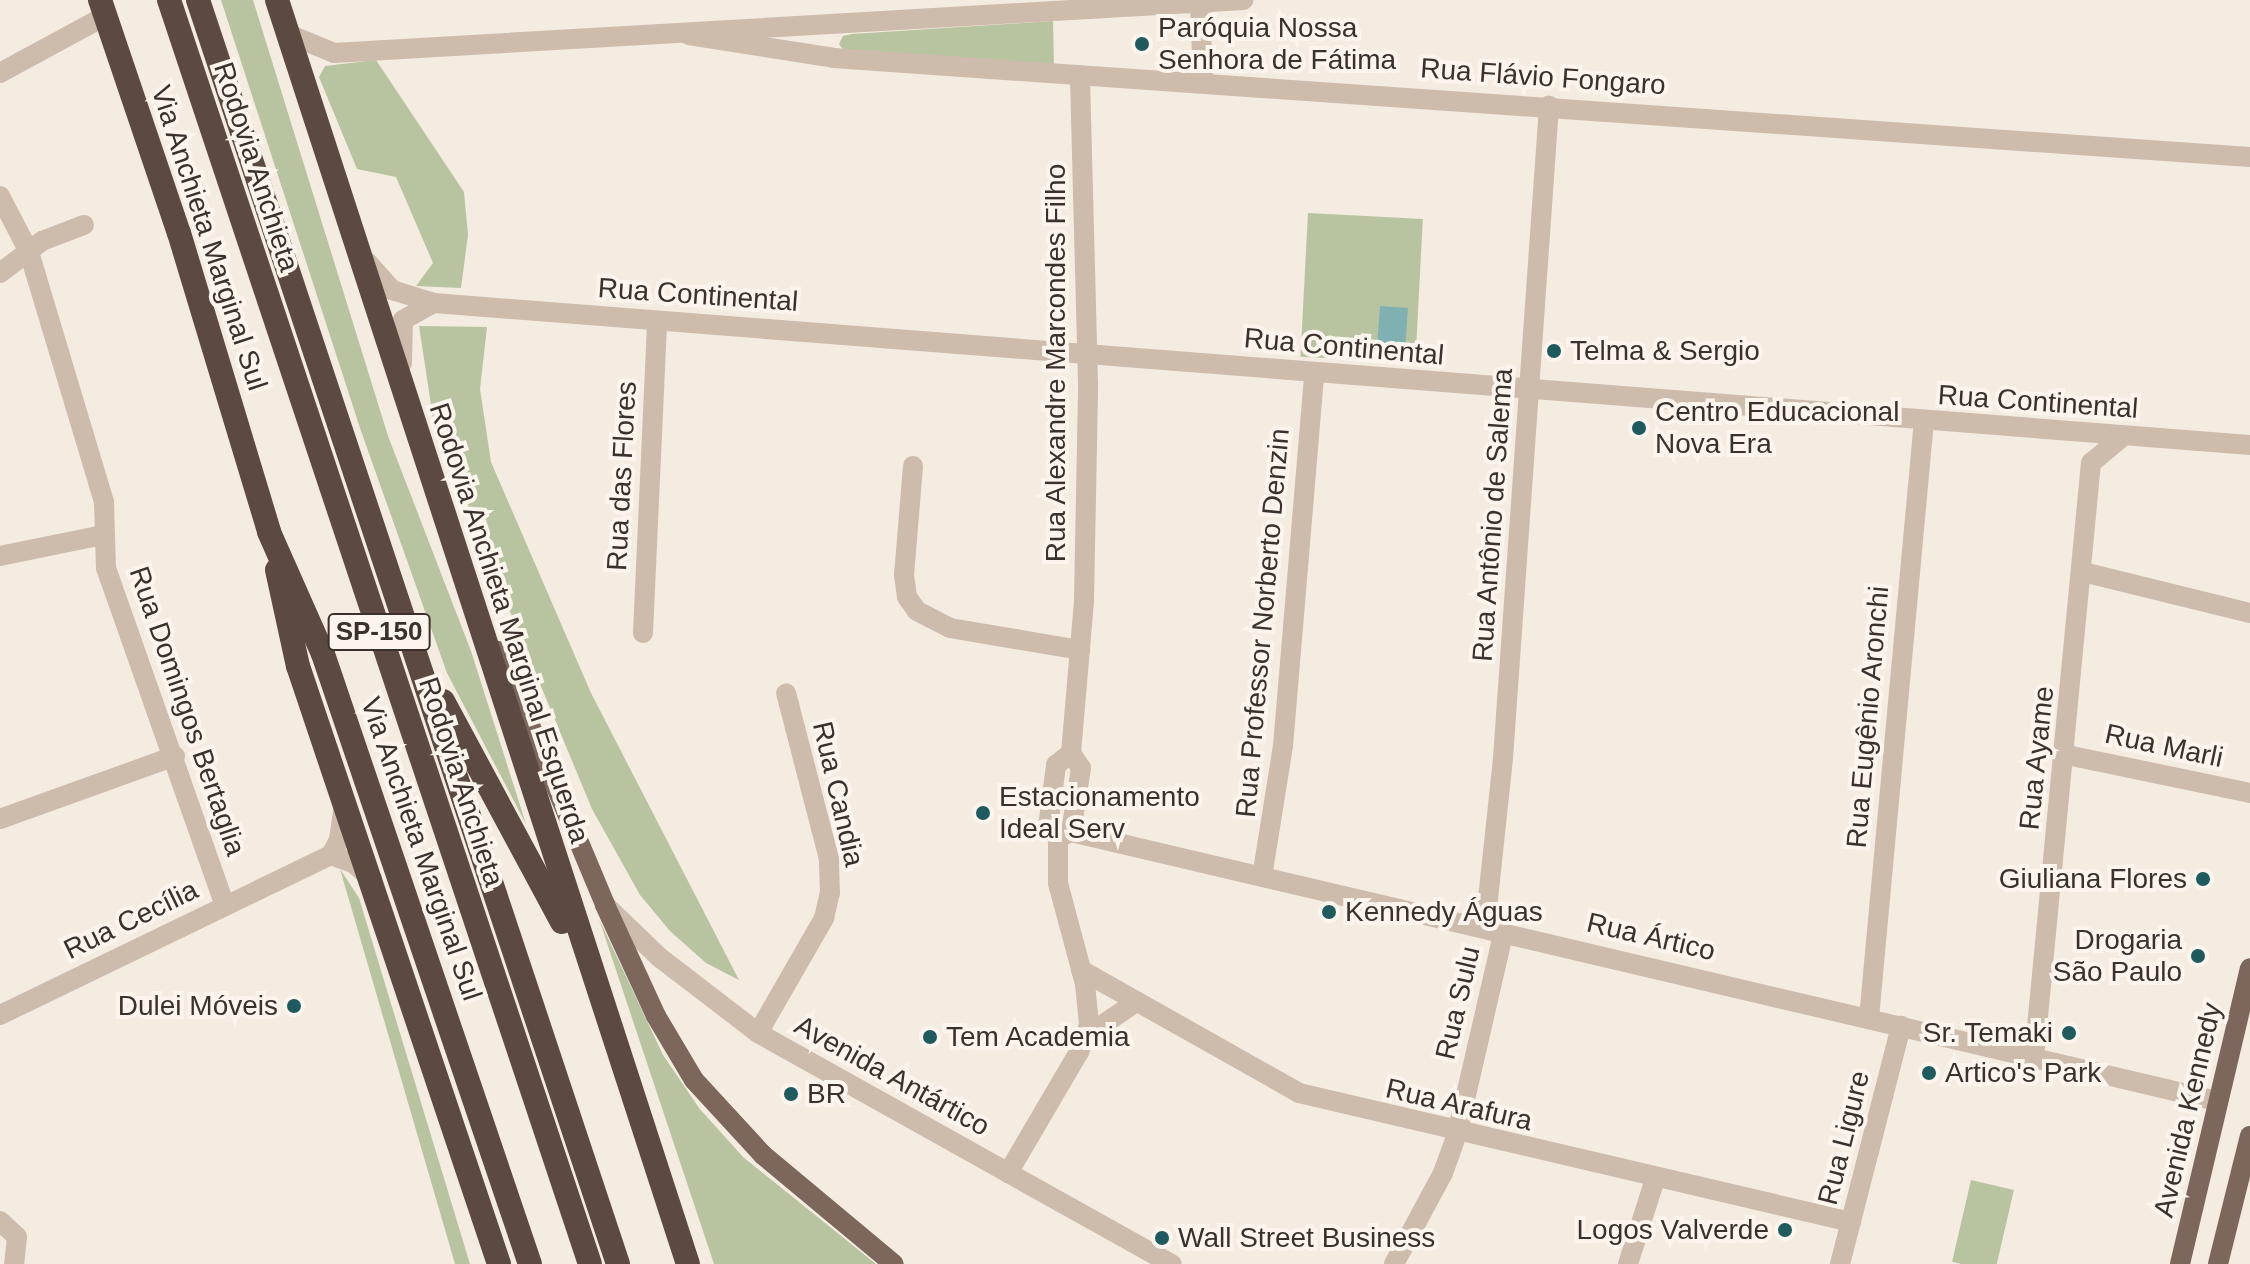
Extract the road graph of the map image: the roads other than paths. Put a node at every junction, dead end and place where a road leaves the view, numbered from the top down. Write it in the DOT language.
graph roads {
  1 [pos="169,0"];
  2 [pos="198,0"];
  3 [pos="277,0"];
  4 [pos="1243,0"];
  5 [pos="1200,3"];
  6 [pos="1078,5"];
  7 [pos="102,8"];
  8 [pos="836,26"];
  9 [pos="288,34"];
  10 [pos="689,35"];
  11 [pos="334,53"];
  12 [pos="834,58"];
  13 [pos="0,73"];
  14 [pos="1080,75"];
  15 [pos="1203,81"];
  16 [pos="304,85"];
  17 [pos="1549,106"];
  18 [pos="2250,157"];
  19 [pos="0,196"];
  20 [pos="84,225"];
  21 [pos="355,244"];
  22 [pos="29,252"];
  23 [pos="0,273"];
  24 [pos="434,303"];
  25 [pos="657,321"];
  26 [pos="1088,352"];
  27 [pos="1314,373"];
  28 [pos="1531,390"];
  29 [pos="406,399"];
  30 [pos="1924,421"];
  31 [pos="2066,433"];
  32 [pos="2122,437"];
  33 [pos="2250,445"];
  34 [pos="2091,463"];
  35 [pos="913,466"];
  36 [pos="269,532"];
  37 [pos="103,535"];
  38 [pos="452,537"];
  39 [pos="0,556"];
  40 [pos="2083,572"];
  41 [pos="2250,613"];
  42 [pos="643,633"];
  43 [pos="410,639"];
  44 [pos="1080,650"];
  45 [pos="786,693"];
  46 [pos="2067,755"];
  47 [pos="175,756"];
  48 [pos="2250,793"];
  49 [pos="345,797"];
  50 [pos="0,819"];
  51 [pos="1065,835"];
  52 [pos="331,855"];
  53 [pos="1262,877"];
  54 [pos="372,879"];
  55 [pos="225,905"];
  56 [pos="605,905"];
  57 [pos="1494,929"];
  58 [pos="2250,968"];
  59 [pos="588,970"];
  60 [pos="1081,970"];
  61 [pos="1136,1002"];
  62 [pos="0,1015"];
  63 [pos="1869,1018"];
  64 [pos="1901,1026"];
  65 [pos="758,1033"];
  66 [pos="1086,1036"];
  67 [pos="2034,1058"];
  68 [pos="2217,1101"];
  69 [pos="1457,1134"];
  70 [pos="2250,1136"];
  71 [pos="1008,1173"];
  72 [pos="1655,1179"];
  73 [pos="0,1221"];
  74 [pos="1851,1222"];
  75 [pos="14,1264"];
  76 [pos="499,1264"];
  77 [pos="530,1264"];
  78 [pos="590,1264"];
  79 [pos="618,1264"];
  80 [pos="688,1264"];
  81 [pos="894,1264"];
  82 [pos="1172,1264"];
  83 [pos="1394,1264"];
  84 [pos="1628,1264"];
  85 [pos="1840,1264"];
  86 [pos="2180,1264"];
  87 [pos="2218,1264"];
  1 -- 78 [label="highway, Rodovia Anchieta / SP-150"];
  2 -- 43 [label="highway, Rodovia Anchieta / SP-150"];
  3 -- 9 [label="highway, Rodovia Anchieta Marginal Esquerda / SP-150"];
  4 -- 5 [label="street"];
  5 -- 6 [label="street"];
  5 -- 15 [label="street"];
  6 -- 8 [label="street"];
  7 -- 13 [label="street"];
  7 -- 36 [label="highway, Via Anchieta Marginal Sul / SP-150"];
  8 -- 10 [label="street"];
  8 -- 12 [label="street"];
  9 -- 11 [label="street"];
  9 -- 16 [label="highway, Rodovia Anchieta Marginal Esquerda / SP-150"];
  10 -- 11 [label="street"];
  10 -- 12 [label="street, Rua Flávio Fongaro"];
  11 -- 16 [label="street"];
  12 -- 14 [label="street, Rua Flávio Fongaro"];
  14 -- 15 [label="street, Rua Flávio Fongaro"];
  14 -- 26 [label="street, Rua Alexandre Marcondes Filho"];
  15 -- 17 [label="street, Rua Flávio Fongaro"];
  16 -- 21 [label="highway, Rodovia Anchieta Marginal Esquerda / SP-150"];
  17 -- 18 [label="street, Rua Flávio Fongaro"];
  17 -- 28 [label="street, Rua Antônio de Salema"];
  19 -- 22 [label="street, Rua Domingos Bertaglia"];
  20 -- 22 [label="street"];
  21 -- 24 [label="street, Rua Continental"];
  21 -- 29 [label="highway, Rodovia Anchieta Marginal Esquerda / SP-150"];
  22 -- 23 [label="street"];
  22 -- 37 [label="street, Rua Domingos Bertaglia"];
  24 -- 25 [label="street, Rua Continental"];
  24 -- 29 [label="street"];
  25 -- 26 [label="street, Rua Continental"];
  25 -- 42 [label="street, Rua das Flores"];
  26 -- 27 [label="street, Rua Continental"];
  26 -- 44 [label="street, Rua Alexandre Marcondes Filho"];
  27 -- 28 [label="street, Rua Continental"];
  27 -- 53 [label="street, Rua Professor Norberto Denzin"];
  28 -- 30 [label="street, Rua Continental"];
  28 -- 57 [label="street, Rua Antônio de Salema"];
  29 -- 38 [label="highway, Rodovia Anchieta Marginal Esquerda / SP-150"];
  30 -- 31 [label="street, Rua Continental"];
  30 -- 63 [label="street, Rua Eugênio Aronchi"];
  31 -- 32 [label="street, Rua Continental"];
  31 -- 34 [label="street"];
  32 -- 33 [label="street, Rua Continental"];
  32 -- 34 [label="street"];
  34 -- 40 [label="street, Rua Ayame"];
  35 -- 44 [label="street"];
  36 -- 49 [label="highway"];
  36 -- 77 [label="highway, Via Anchieta Marginal Sul / SP-150"];
  37 -- 39 [label="street"];
  37 -- 47 [label="street, Rua Domingos Bertaglia"];
  38 -- 56 [label="main road"];
  38 -- 59 [label="highway, Rodovia Anchieta Marginal Esquerda / SP-150"];
  40 -- 41 [label="street"];
  40 -- 46 [label="street, Rua Ayame"];
  43 -- 59 [label="highway"];
  43 -- 79 [label="highway, Rodovia Anchieta / SP-150"];
  44 -- 51 [label="street, Rua Alexandre Marcondes Filho"];
  45 -- 65 [label="street, Rua Candia"];
  46 -- 48 [label="street, Rua Marli"];
  46 -- 67 [label="street, Rua Ayame"];
  47 -- 50 [label="street"];
  47 -- 55 [label="street, Rua Domingos Bertaglia"];
  49 -- 52 [label="street"];
  49 -- 54 [label="highway"];
  51 -- 53 [label="street, Rua Ártico"];
  51 -- 60 [label="street, Rua Alexandre Marcondes Filho"];
  52 -- 54 [label="street"];
  52 -- 55 [label="street, Rua Cecília"];
  53 -- 57 [label="street, Rua Ártico"];
  54 -- 76 [label="highway"];
  55 -- 62 [label="street, Rua Cecília"];
  56 -- 65 [label="street, Avenida Antártico"];
  56 -- 81 [label="main road"];
  57 -- 63 [label="street, Rua Ártico"];
  57 -- 69 [label="street, Rua Sulu"];
  58 -- 68 [label="main road, Avenida Kennedy"];
  59 -- 80 [label="highway, Rodovia Anchieta Marginal Esquerda / SP-150"];
  60 -- 61 [label="street, Rua Arafura"];
  60 -- 66 [label="street, Rua Alexandre Marcondes Filho"];
  61 -- 66 [label="street"];
  61 -- 69 [label="street, Rua Arafura"];
  63 -- 64 [label="street, Rua Ártico"];
  64 -- 67 [label="street, Rua Ártico"];
  64 -- 74 [label="street, Rua Ligure"];
  65 -- 71 [label="street, Avenida Antártico"];
  66 -- 71 [label="street"];
  67 -- 68 [label="street, Rua Ártico"];
  68 -- 86 [label="main road, Avenida Kennedy"];
  69 -- 72 [label="street, Rua Arafura"];
  69 -- 83 [label="street, Rua Sulu"];
  70 -- 87 [label="main road"];
  71 -- 82 [label="street, Avenida Antártico"];
  72 -- 74 [label="street, Rua Arafura"];
  72 -- 84 [label="street"];
  73 -- 75 [label="street"];
  74 -- 85 [label="street, Rua Ligure"];
}
